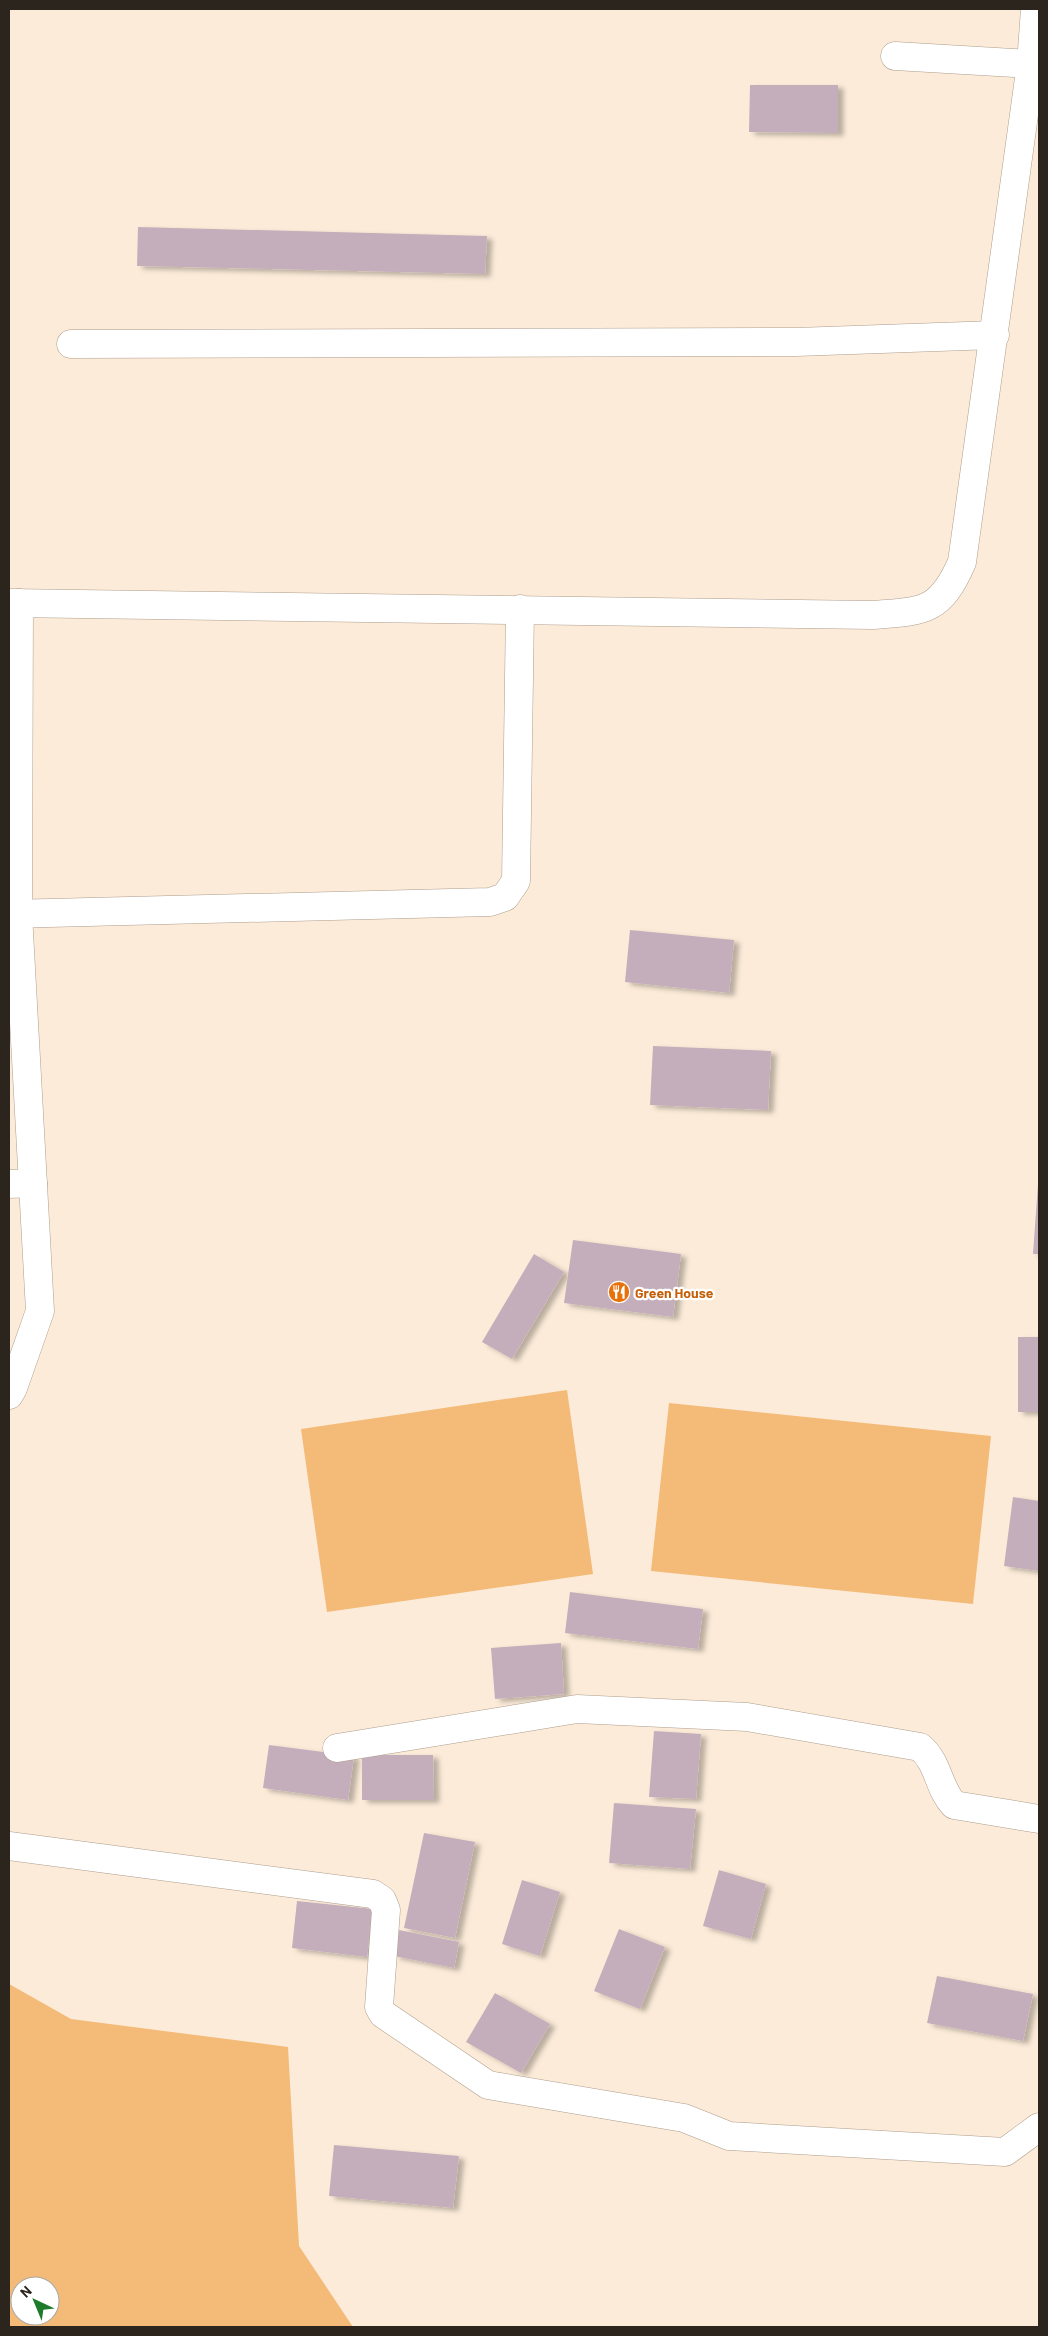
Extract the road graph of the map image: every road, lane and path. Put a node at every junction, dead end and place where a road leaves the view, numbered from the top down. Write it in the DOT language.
graph roads {
  1 [pos="1035,9"];
  2 [pos="895,56"];
  3 [pos="1030,64"];
  4 [pos="994,336"];
  5 [pos="71,344"];
  6 [pos="14,603"];
  7 [pos="520,609"];
  8 [pos="13,914"];
  9 [pos="21,1184"];
  10 [pos="9,1395"];
  11 [pos="338,1748"];
  12 [pos="1039,1819"];
  13 [pos="9,1846"];
  14 [pos="1039,2127"];
  1 -- 3 [label="street"];
  2 -- 3 [label="street"];
  3 -- 4 [label="street"];
  4 -- 5 [label="street"];
  4 -- 7 [label="street"];
  6 -- 7 [label="street"];
  6 -- 8 [label="street"];
  7 -- 8 [label="street"];
  8 -- 9 [label="street"];
  9 -- 10 [label="street"];
  11 -- 12 [label="street"];
  13 -- 14 [label="street"];
}
